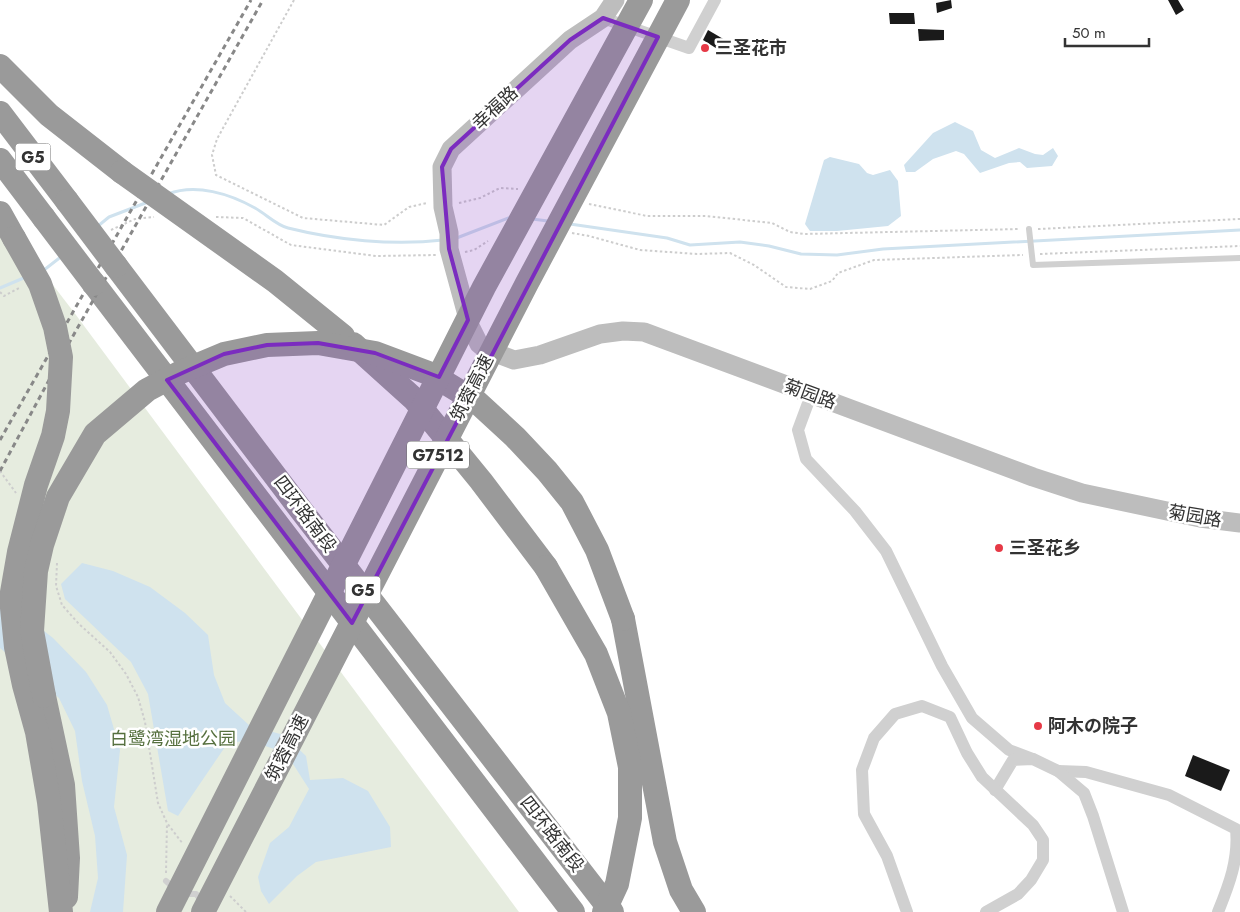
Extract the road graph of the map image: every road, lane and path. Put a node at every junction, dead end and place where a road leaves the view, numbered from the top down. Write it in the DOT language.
graph roads {
  1 [pos="294,0"];
  2 [pos="615,0"];
  3 [pos="641,0"];
  4 [pos="678,0"];
  5 [pos="715,0"];
  6 [pos="604,18"];
  7 [pos="0,66"];
  8 [pos="0,113"];
  9 [pos="0,160"];
  10 [pos="518,189"];
  11 [pos="584,204"];
  12 [pos="443,206"];
  13 [pos="0,213"];
  14 [pos="1240,219"];
  15 [pos="1029,232"];
  16 [pos="572,233"];
  17 [pos="495,237"];
  18 [pos="449,246"];
  19 [pos="1240,246"];
  20 [pos="1031,251"];
  21 [pos="1240,258"];
  22 [pos="811,395"];
  23 [pos="0,471"];
  24 [pos="18,495"];
  25 [pos="1240,523"];
  26 [pos="57,559"];
  27 [pos="1033,759"];
  28 [pos="1058,771"];
  29 [pos="995,790"];
  30 [pos="167,823"];
  31 [pos="184,844"];
  32 [pos="166,881"];
  33 [pos="226,892"];
  34 [pos="61,912"];
  35 [pos="66,912"];
  36 [pos="168,912"];
  37 [pos="203,912"];
  38 [pos="214,912"];
  39 [pos="246,912"];
  40 [pos="573,912"];
  41 [pos="604,912"];
  42 [pos="612,912"];
  43 [pos="694,912"];
  44 [pos="907,912"];
  45 [pos="986,912"];
  46 [pos="1123,912"];
  47 [pos="1218,912"];
  1 -- 12 [label="path"];
  2 -- 6 [label="street, 幸福路"];
  3 -- 36 [label="highway, 筑蓉高速 / G7512, bridge"];
  4 -- 37 [label="highway, 筑蓉高速 / G7512, bridge"];
  5 -- 6 [label="street"];
  6 -- 12 [label="street, 幸福路"];
  7 -- 41 [label="highway, bridge"];
  8 -- 42 [label="highway, 四环路南段 / G5, bridge"];
  9 -- 40 [label="highway, 四环路南段 / G5, bridge"];
  10 -- 12 [label="path"];
  11 -- 15 [label="path"];
  12 -- 18 [label="street, 幸福路"];
  13 -- 34 [label="highway, bridge"];
  14 -- 15 [label="path"];
  15 -- 20 [label="lane"];
  16 -- 20 [label="path"];
  17 -- 18 [label="path"];
  18 -- 22 [label="street, 菊园路"];
  19 -- 20 [label="path"];
  20 -- 21 [label="lane"];
  22 -- 25 [label="street, 菊园路"];
  22 -- 27 [label="street"];
  23 -- 24 [label="path"];
  26 -- 30 [label="path"];
  27 -- 28 [label="street"];
  27 -- 29 [label="street"];
  28 -- 46 [label="street"];
  28 -- 47 [label="street"];
  29 -- 44 [label="street"];
  29 -- 45 [label="street"];
  30 -- 31 [label="path"];
  30 -- 32 [label="path"];
  32 -- 38 [label="lane"];
  33 -- 39 [label="path"];
  35 -- 43 [label="highway, bridge"];
}
